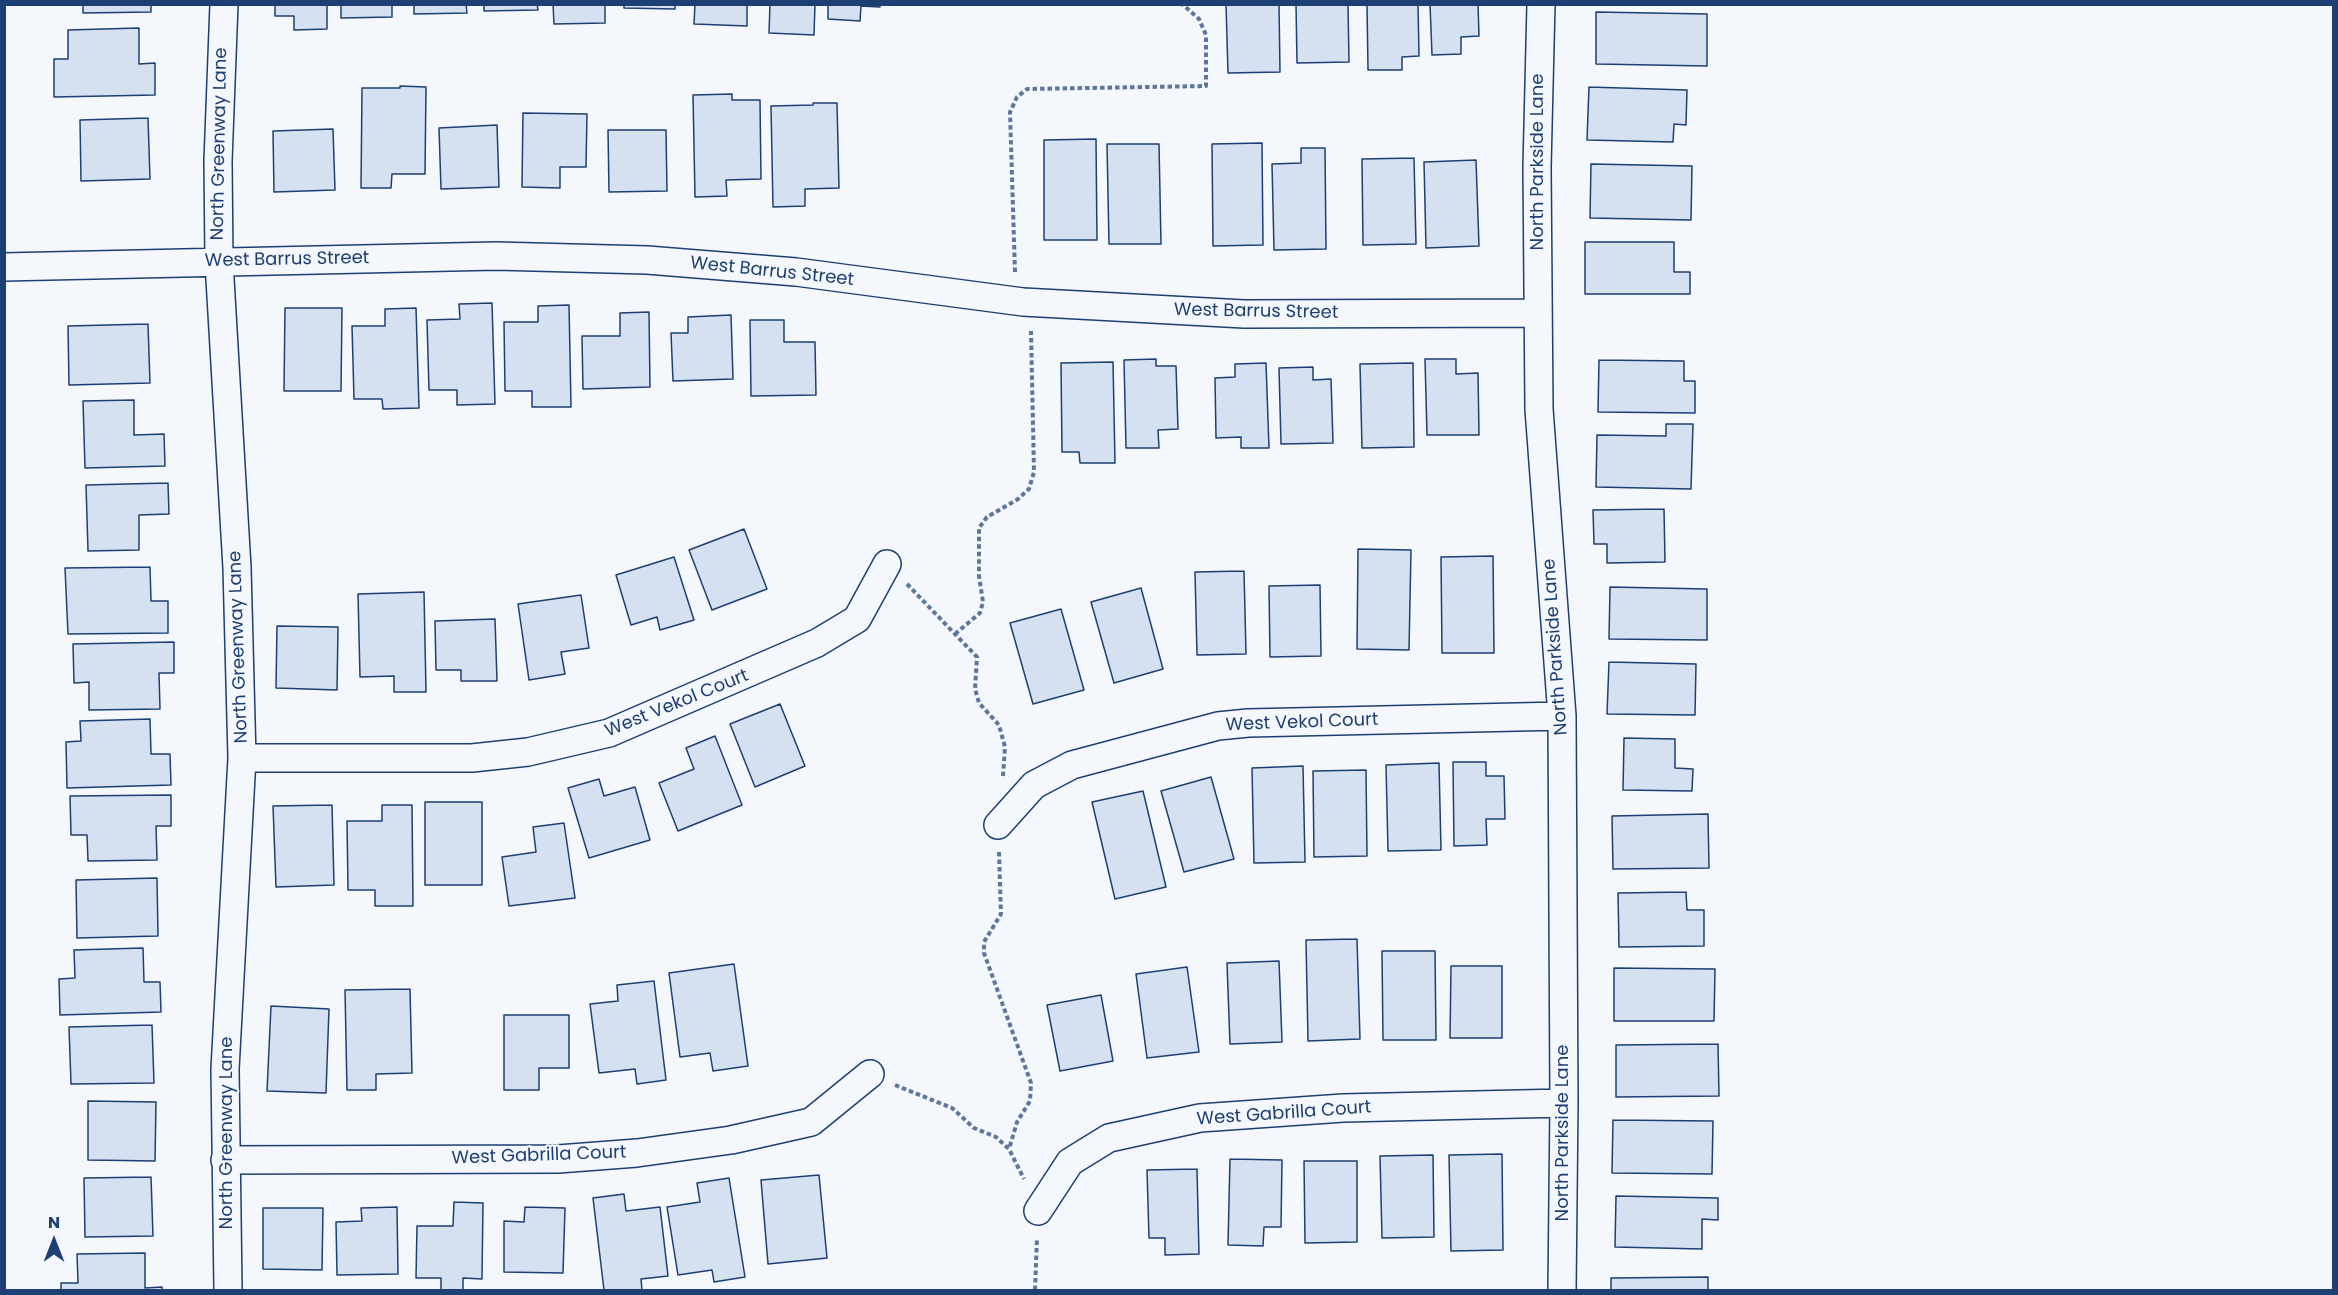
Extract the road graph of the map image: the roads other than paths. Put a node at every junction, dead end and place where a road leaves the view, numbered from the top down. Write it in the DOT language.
graph roads {
  1 [pos="224,4"];
  2 [pos="1541,4"];
  3 [pos="219,262"];
  4 [pos="4,267"];
  5 [pos="1538,313"];
  6 [pos="887,564"];
  7 [pos="1562,716"];
  8 [pos="242,758"];
  9 [pos="998,825"];
  10 [pos="870,1074"];
  11 [pos="1564,1103"];
  12 [pos="225,1160"];
  13 [pos="1038,1211"];
  14 [pos="228,1290"];
  15 [pos="1562,1290"];
  1 -- 3 [label="street, North Greenway Lane"];
  2 -- 5 [label="street, North Parkside Lane"];
  3 -- 4 [label="street, West Barrus Street"];
  3 -- 5 [label="street, West Barrus Street"];
  3 -- 8 [label="street, North Greenway Lane"];
  5 -- 7 [label="street, North Parkside Lane"];
  6 -- 8 [label="street, West Vekol Court"];
  7 -- 9 [label="street, West Vekol Court"];
  7 -- 11 [label="street, North Parkside Lane"];
  8 -- 12 [label="street, North Greenway Lane"];
  10 -- 12 [label="street, West Gabrilla Court"];
  11 -- 13 [label="street, West Gabrilla Court"];
  11 -- 15 [label="street, North Parkside Lane"];
  12 -- 14 [label="street, North Greenway Lane"];
}
